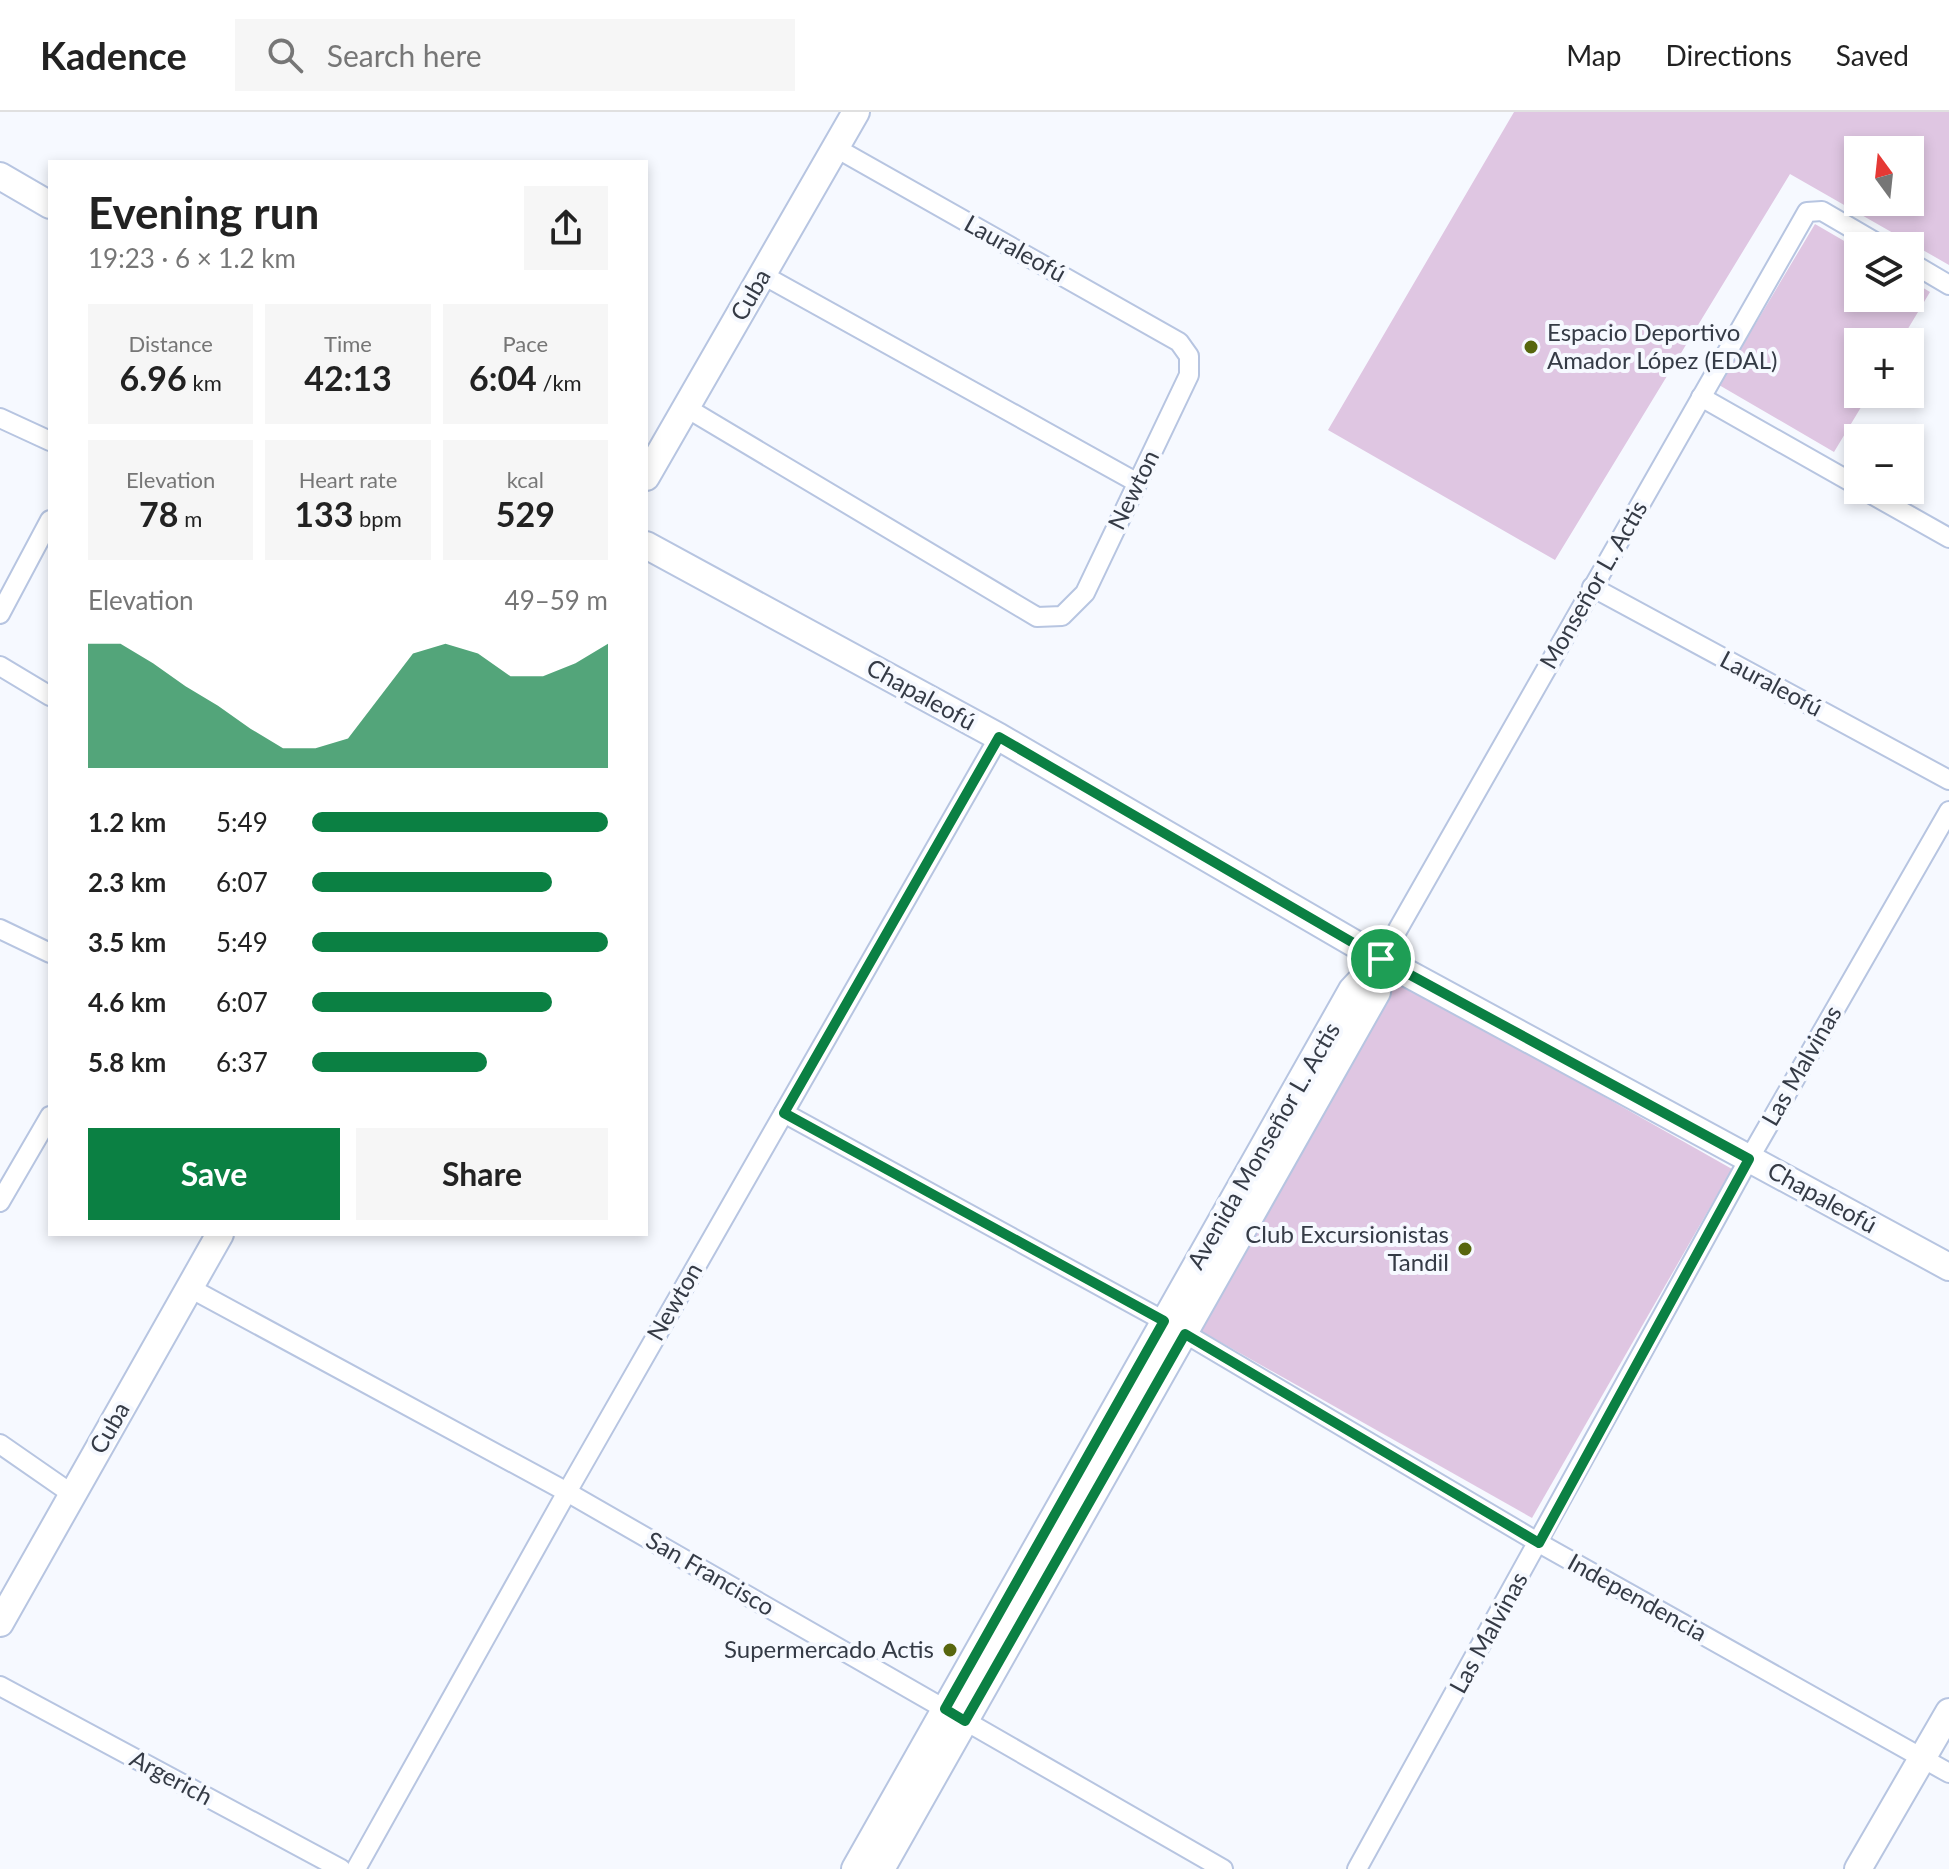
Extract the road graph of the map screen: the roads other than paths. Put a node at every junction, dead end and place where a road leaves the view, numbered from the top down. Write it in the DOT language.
graph roads {
  1 [pos="856,112"];
  2 [pos="836,148"];
  3 [pos="0,176"];
  4 [pos="48,204"];
  5 [pos="1858,232"];
  6 [pos="1924,270"];
  7 [pos="763,275"];
  8 [pos="1949,285"];
  9 [pos="1189,356"];
  10 [pos="1701,397"];
  11 [pos="685,407"];
  12 [pos="0,418"];
  13 [pos="48,440"];
  14 [pos="648,473"];
  15 [pos="1844,478"];
  16 [pos="1136,482"];
  17 [pos="1889,504"];
  18 [pos="48,524"];
  19 [pos="1949,538"];
  20 [pos="648,546"];
  21 [pos="1592,587"];
  22 [pos="0,614"];
  23 [pos="0,666"];
  24 [pos="48,695"];
  25 [pos="999,737"];
  26 [pos="1949,780"];
  27 [pos="1949,811"];
  28 [pos="0,929"];
  29 [pos="48,952"];
  30 [pos="1381,959"];
  31 [pos="784,1113"];
  32 [pos="48,1119"];
  33 [pos="1749,1159"];
  34 [pos="0,1202"];
  35 [pos="219,1236"];
  36 [pos="1949,1267"];
  37 [pos="190,1288"];
  38 [pos="1174,1327"];
  39 [pos="0,1444"];
  40 [pos="567,1492"];
  41 [pos="72,1494"];
  42 [pos="1539,1543"];
  43 [pos="0,1623"];
  44 [pos="0,1686"];
  45 [pos="1949,1712"];
  46 [pos="955,1715"];
  47 [pos="1923,1758"];
  48 [pos="1949,1773"];
  49 [pos="341,1869"];
  50 [pos="356,1869"];
  51 [pos="855,1869"];
  52 [pos="881,1869"];
  53 [pos="1223,1869"];
  54 [pos="1357,1869"];
  55 [pos="1858,1869"];
  1 -- 2 [label="street, Cuba"];
  2 -- 7 [label="street, Cuba"];
  2 -- 9 [label="street, Lauraleofú"];
  3 -- 4 [label="street"];
  5 -- 10 [label="street, Monseñor L. Actis"];
  6 -- 8 [label="street"];
  7 -- 11 [label="street, Cuba"];
  7 -- 16 [label="street"];
  9 -- 16 [label="street, Newton"];
  10 -- 15 [label="street"];
  10 -- 21 [label="street, Monseñor L. Actis"];
  11 -- 14 [label="street, Cuba"];
  11 -- 16 [label="street, Newton"];
  12 -- 13 [label="street"];
  17 -- 19 [label="street"];
  18 -- 22 [label="street"];
  20 -- 25 [label="street, Chapaleofú"];
  21 -- 26 [label="street, Lauraleofú"];
  21 -- 30 [label="street, Monseñor L. Actis"];
  23 -- 24 [label="street"];
  25 -- 30 [label="street, Chapaleofú"];
  25 -- 31 [label="street, Newton"];
  27 -- 33 [label="street, Las Malvinas"];
  28 -- 29 [label="street"];
  30 -- 33 [label="street, Chapaleofú"];
  30 -- 38 [label="street, Avenida Monseñor L. Actis"];
  31 -- 38 [label="street, Independencia"];
  31 -- 40 [label="street, Newton"];
  32 -- 34 [label="street"];
  33 -- 36 [label="street, Chapaleofú"];
  33 -- 42 [label="street, Las Malvinas"];
  35 -- 37 [label="street, Cuba"];
  37 -- 40 [label="street, San Francisco"];
  37 -- 41 [label="street, Cuba"];
  38 -- 42 [label="street, Independencia"];
  38 -- 46 [label="street, Avenida Monseñor L. Actis"];
  39 -- 41 [label="street"];
  40 -- 46 [label="street, San Francisco"];
  40 -- 50 [label="street, Newton"];
  41 -- 43 [label="street, Cuba"];
  42 -- 47 [label="street, Independencia"];
  42 -- 54 [label="street, Las Malvinas"];
  44 -- 49 [label="street, Argerich"];
  45 -- 47 [label="street"];
  46 -- 51 [label="street, Avenida Monseñor L. Actis"];
  46 -- 52 [label="street, Avenida Monseñor L. Actis"];
  46 -- 53 [label="street, San Francisco"];
  47 -- 48 [label="street, Independencia"];
  47 -- 55 [label="street"];
}
